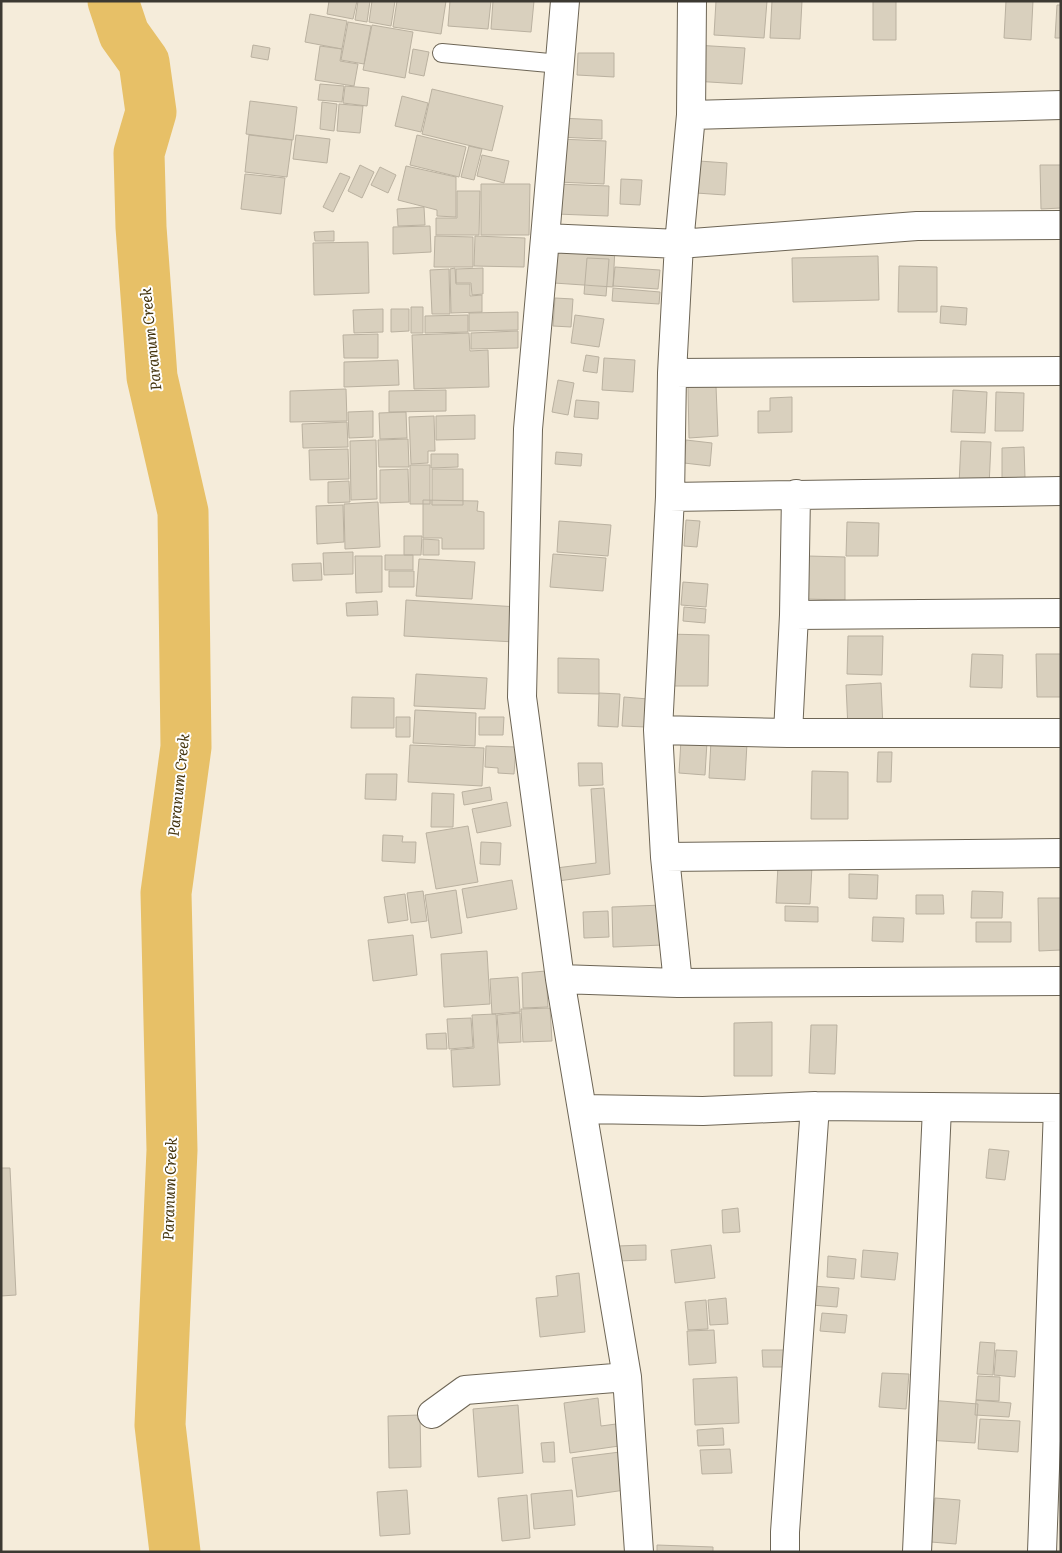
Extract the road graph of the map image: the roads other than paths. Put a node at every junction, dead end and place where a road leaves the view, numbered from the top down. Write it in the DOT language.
graph roads {
  1 [pos="565,1"];
  2 [pos="692,1"];
  3 [pos="442,53"];
  4 [pos="560,64"];
  5 [pos="1061,105"];
  6 [pos="690,115"];
  7 [pos="1061,225"];
  8 [pos="545,238"];
  9 [pos="679,244"];
  10 [pos="1061,371"];
  11 [pos="672,373"];
  12 [pos="1061,491"];
  13 [pos="796,494"];
  14 [pos="670,497"];
  15 [pos="1061,613"];
  16 [pos="794,615"];
  17 [pos="658,730"];
  18 [pos="788,733"];
  19 [pos="1061,734"];
  20 [pos="1061,854"];
  21 [pos="665,857"];
  22 [pos="560,980"];
  23 [pos="1061,981"];
  24 [pos="678,983"];
  25 [pos="815,1106"];
  26 [pos="936,1108"];
  27 [pos="1059,1108"];
  28 [pos="583,1110"];
  29 [pos="627,1377"];
  30 [pos="432,1414"];
  31 [pos="639,1552"];
  32 [pos="785,1552"];
  33 [pos="917,1552"];
  34 [pos="1042,1552"];
  1 -- 4 [label="street"];
  2 -- 6 [label="street"];
  3 -- 4 [label="lane"];
  4 -- 8 [label="street"];
  5 -- 6 [label="street"];
  6 -- 9 [label="street"];
  7 -- 9 [label="street"];
  8 -- 9 [label="street"];
  8 -- 22 [label="street"];
  9 -- 11 [label="street"];
  10 -- 11 [label="street"];
  11 -- 14 [label="street"];
  12 -- 13 [label="street"];
  13 -- 14 [label="street"];
  13 -- 16 [label="street"];
  14 -- 17 [label="street"];
  15 -- 16 [label="street"];
  16 -- 18 [label="street"];
  17 -- 18 [label="street"];
  17 -- 21 [label="street"];
  18 -- 19 [label="street"];
  20 -- 21 [label="street"];
  21 -- 24 [label="street"];
  22 -- 24 [label="street"];
  22 -- 28 [label="street"];
  23 -- 24 [label="street"];
  25 -- 26 [label="street"];
  25 -- 28 [label="street"];
  25 -- 32 [label="street"];
  26 -- 27 [label="street"];
  26 -- 33 [label="street"];
  27 -- 34 [label="street"];
  28 -- 29 [label="street"];
  29 -- 30 [label="street"];
  29 -- 31 [label="street"];
}
